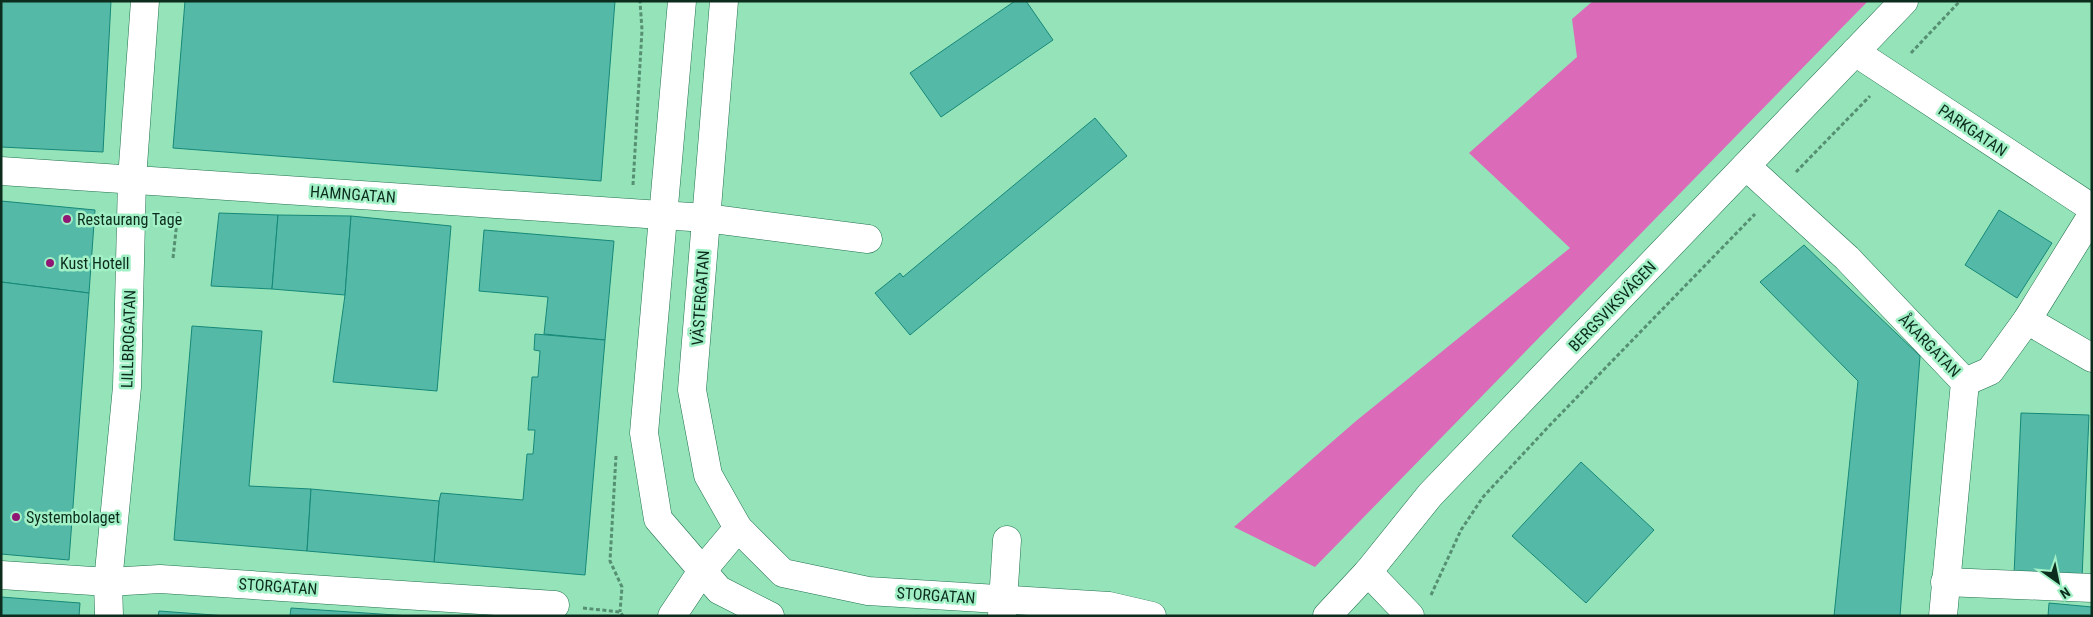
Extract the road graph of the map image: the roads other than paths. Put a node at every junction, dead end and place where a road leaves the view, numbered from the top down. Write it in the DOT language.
graph roads {
  1 [pos="145,1"];
  2 [pos="682,1"];
  3 [pos="724,1"];
  4 [pos="1904,1"];
  5 [pos="1855,52"];
  6 [pos="1746,166"];
  7 [pos="1,171"];
  8 [pos="132,179"];
  9 [pos="2092,208"];
  10 [pos="2092,214"];
  11 [pos="664,215"];
  12 [pos="706,218"];
  13 [pos="868,239"];
  14 [pos="2027,320"];
  15 [pos="2092,358"];
  16 [pos="1965,382"];
  17 [pos="738,528"];
  18 [pos="1007,540"];
  19 [pos="702,571"];
  20 [pos="1368,572"];
  21 [pos="1,575"];
  22 [pos="108,582"];
  23 [pos="1945,582"];
  24 [pos="2092,588"];
  25 [pos="555,605"];
  26 [pos="1003,608"];
  27 [pos="1417,609"];
  28 [pos="109,616"];
  29 [pos="672,616"];
  30 [pos="770,616"];
  31 [pos="1152,616"];
  32 [pos="1326,616"];
  33 [pos="1943,616"];
  1 -- 8 [label="street, LILLBROGATAN"];
  2 -- 11 [label="street"];
  3 -- 12 [label="street, VÄSTERGATAN"];
  4 -- 5 [label="street, BERGSVIKSVÄGEN"];
  5 -- 6 [label="street, BERGSVIKSVÄGEN"];
  5 -- 9 [label="street, PARKGATAN"];
  6 -- 16 [label="street, ÅKARGATAN"];
  6 -- 20 [label="street, BERGSVIKSVÄGEN"];
  7 -- 8 [label="street, HAMNGATAN"];
  8 -- 11 [label="street, HAMNGATAN"];
  8 -- 22 [label="street, LILLBROGATAN"];
  10 -- 14 [label="street"];
  11 -- 12 [label="street, HAMNGATAN"];
  11 -- 19 [label="street"];
  12 -- 13 [label="street, HAMNGATAN"];
  12 -- 17 [label="street, VÄSTERGATAN"];
  14 -- 15 [label="street"];
  14 -- 16 [label="street"];
  16 -- 23 [label="street, ÅKARGATAN"];
  17 -- 19 [label="street"];
  17 -- 26 [label="street, STORGATAN"];
  18 -- 26 [label="street"];
  19 -- 29 [label="street"];
  19 -- 30 [label="street"];
  20 -- 27 [label="street"];
  20 -- 32 [label="street, BERGSVIKSVÄGEN"];
  21 -- 22 [label="street, STORGATAN"];
  22 -- 25 [label="street, STORGATAN"];
  22 -- 28 [label="street, LILLBROGATAN"];
  23 -- 24 [label="street"];
  23 -- 33 [label="street, ÅKARGATAN"];
  26 -- 31 [label="street, STORGATAN"];
}
